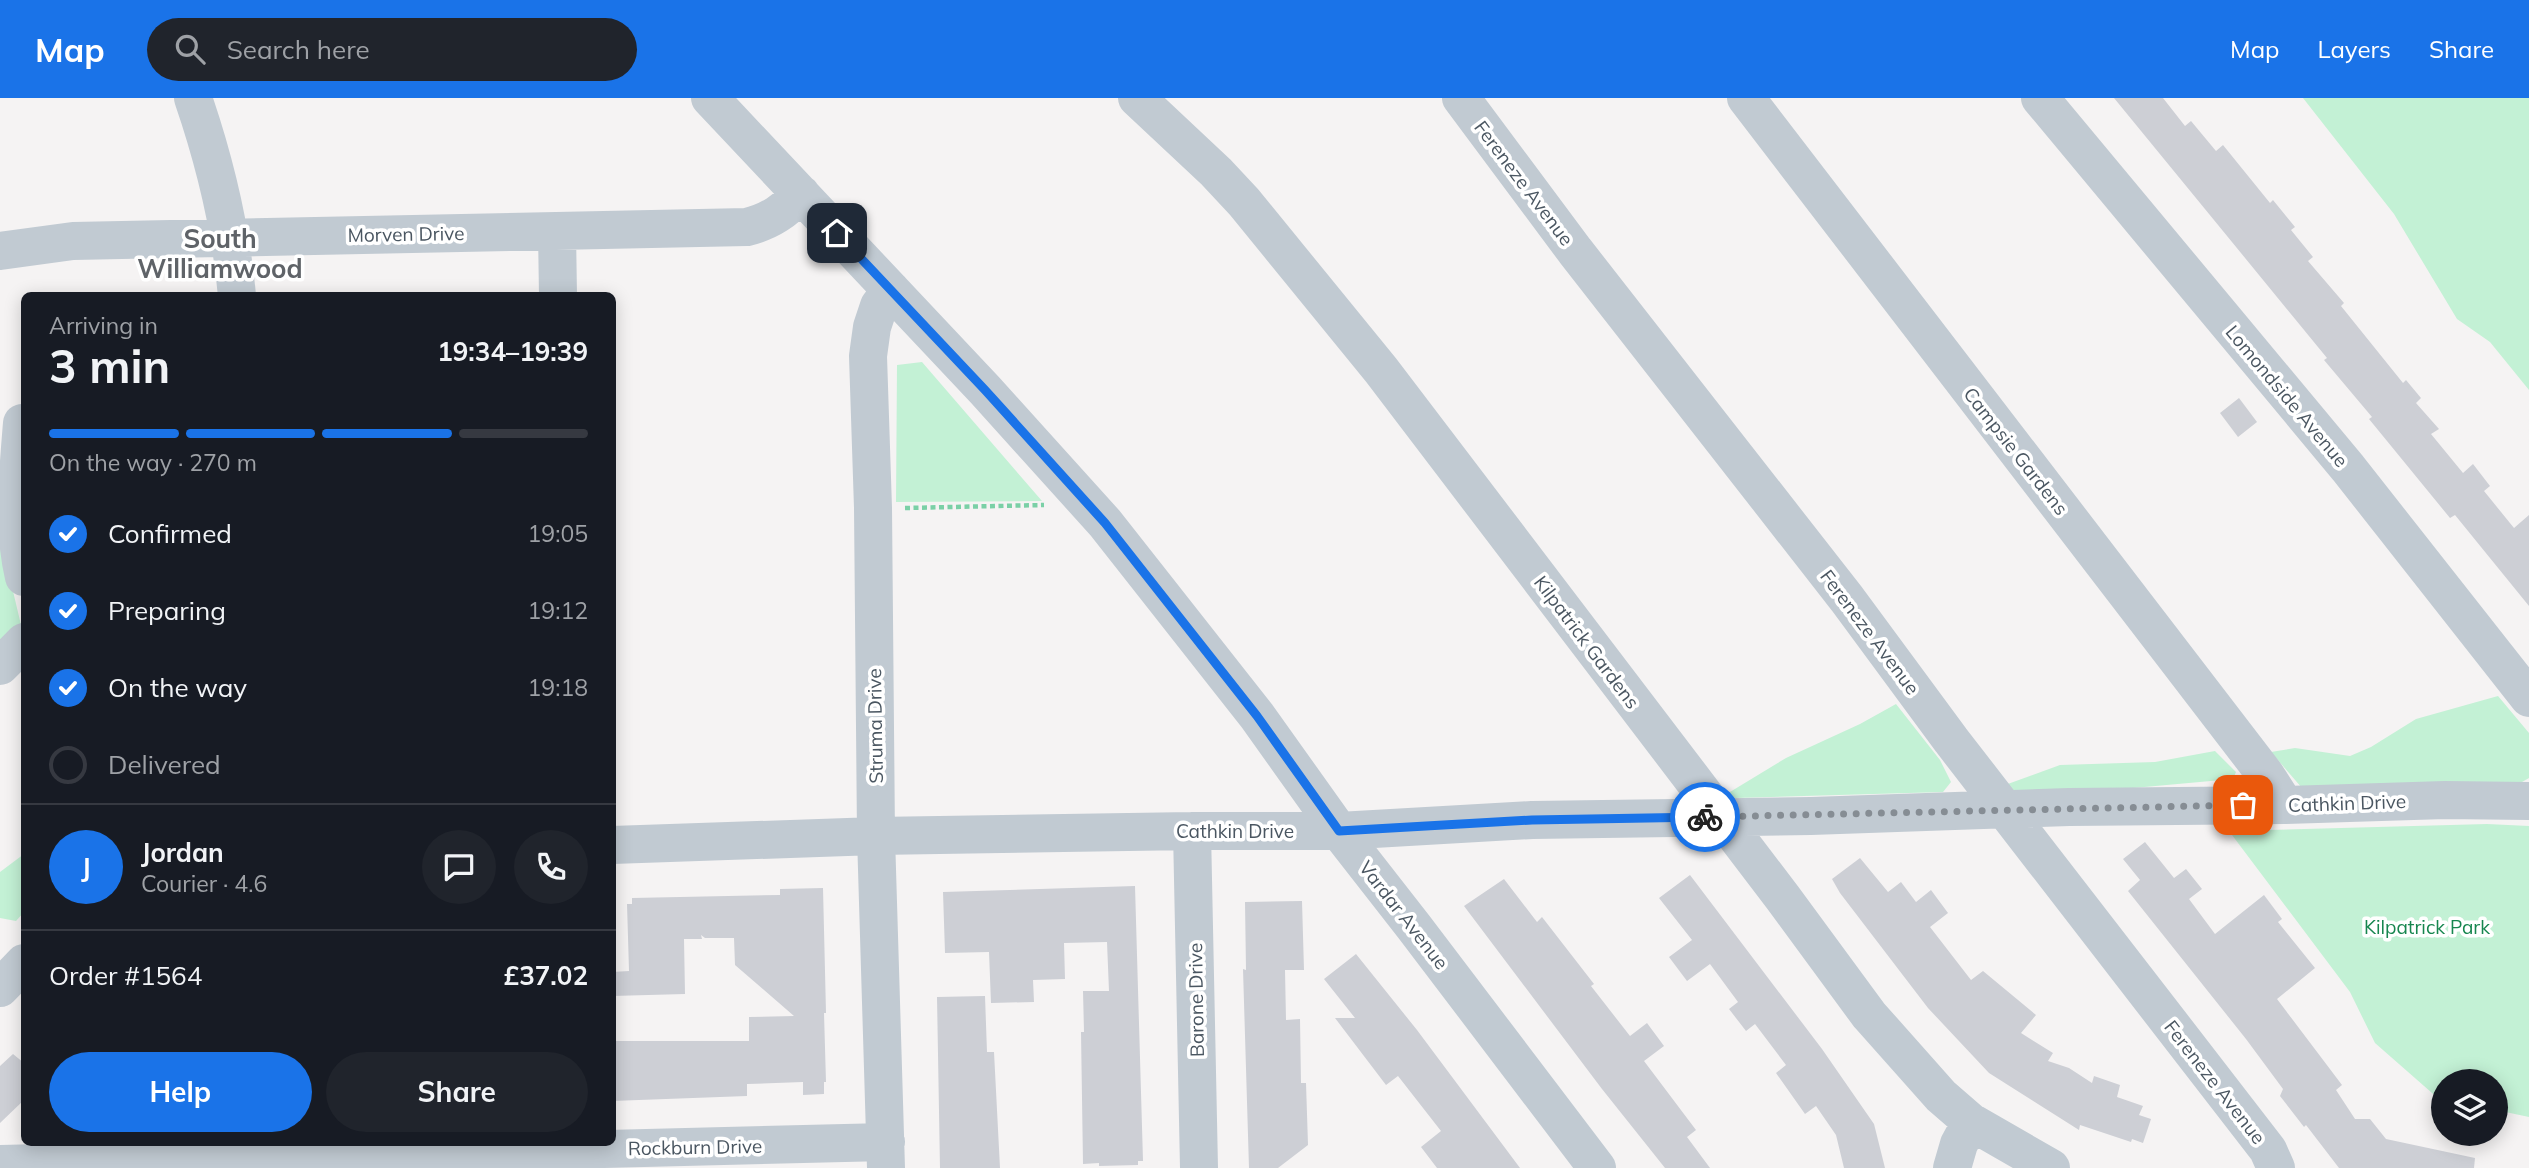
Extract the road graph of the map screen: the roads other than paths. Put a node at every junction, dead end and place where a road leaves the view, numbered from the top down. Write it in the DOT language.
graph roads {
  1 [pos="193,98"];
  2 [pos="710,98"];
  3 [pos="1137,98"];
  4 [pos="1461,98"];
  5 [pos="1746,98"];
  6 [pos="2040,98"];
  7 [pos="801,194"];
  8 [pos="557,231"];
  9 [pos="229,237"];
  10 [pos="0,251"];
  11 [pos="891,290"];
  12 [pos="236,292"];
  13 [pos="558,292"];
  14 [pos="21,429"];
  15 [pos="9,489"];
  16 [pos="21,565"];
  17 [pos="21,645"];
  18 [pos="0,666"];
  19 [pos="2529,698"];
  20 [pos="2529,801"];
  21 [pos="2285,805"];
  22 [pos="2005,811"];
  23 [pos="1720,816"];
  24 [pos="1192,831"];
  25 [pos="1339,831"];
  26 [pos="876,836"];
  27 [pos="616,845"];
  28 [pos="1971,1122"];
  29 [pos="886,1155"];
  30 [pos="0,1164"];
  31 [pos="1199,1168"];
  32 [pos="1597,1168"];
  33 [pos="1952,1168"];
  34 [pos="2051,1168"];
  35 [pos="2276,1168"];
  1 -- 9 [label="street"];
  2 -- 7 [label="street, Vardar Avenue"];
  3 -- 23 [label="street, Kilpatrick Gardens"];
  4 -- 22 [label="street, Fereneze Avenue"];
  5 -- 21 [label="street, Campsie Gardens"];
  6 -- 19 [label="street, Lomondside Avenue"];
  7 -- 8 [label="street, Morven Drive"];
  7 -- 11 [label="street, Vardar Avenue"];
  8 -- 9 [label="street, Morven Drive"];
  8 -- 13 [label="street"];
  9 -- 10 [label="street, Morven Drive"];
  9 -- 12 [label="street"];
  11 -- 25 [label="street, Vardar Avenue"];
  11 -- 26 [label="street, Struma Drive"];
  14 -- 15 [label="street"];
  15 -- 16 [label="street"];
  17 -- 18 [label="street"];
  20 -- 21 [label="street, Cathkin Drive"];
  21 -- 22 [label="street, Cathkin Drive"];
  22 -- 23 [label="street, Cathkin Drive"];
  22 -- 35 [label="street, Fereneze Avenue"];
  23 -- 25 [label="street, Cathkin Drive"];
  23 -- 28 [label="street, Kilpatrick Gardens"];
  24 -- 25 [label="street, Cathkin Drive"];
  24 -- 26 [label="street, Cathkin Drive"];
  24 -- 31 [label="street, Barone Drive"];
  25 -- 32 [label="street, Vardar Avenue"];
  26 -- 27 [label="street, Cathkin Drive"];
  26 -- 29 [label="street, Struma Drive"];
  28 -- 33 [label="street"];
  28 -- 34 [label="street, Kilpatrick Gardens"];
  29 -- 30 [label="street, Rockburn Drive"];
}
